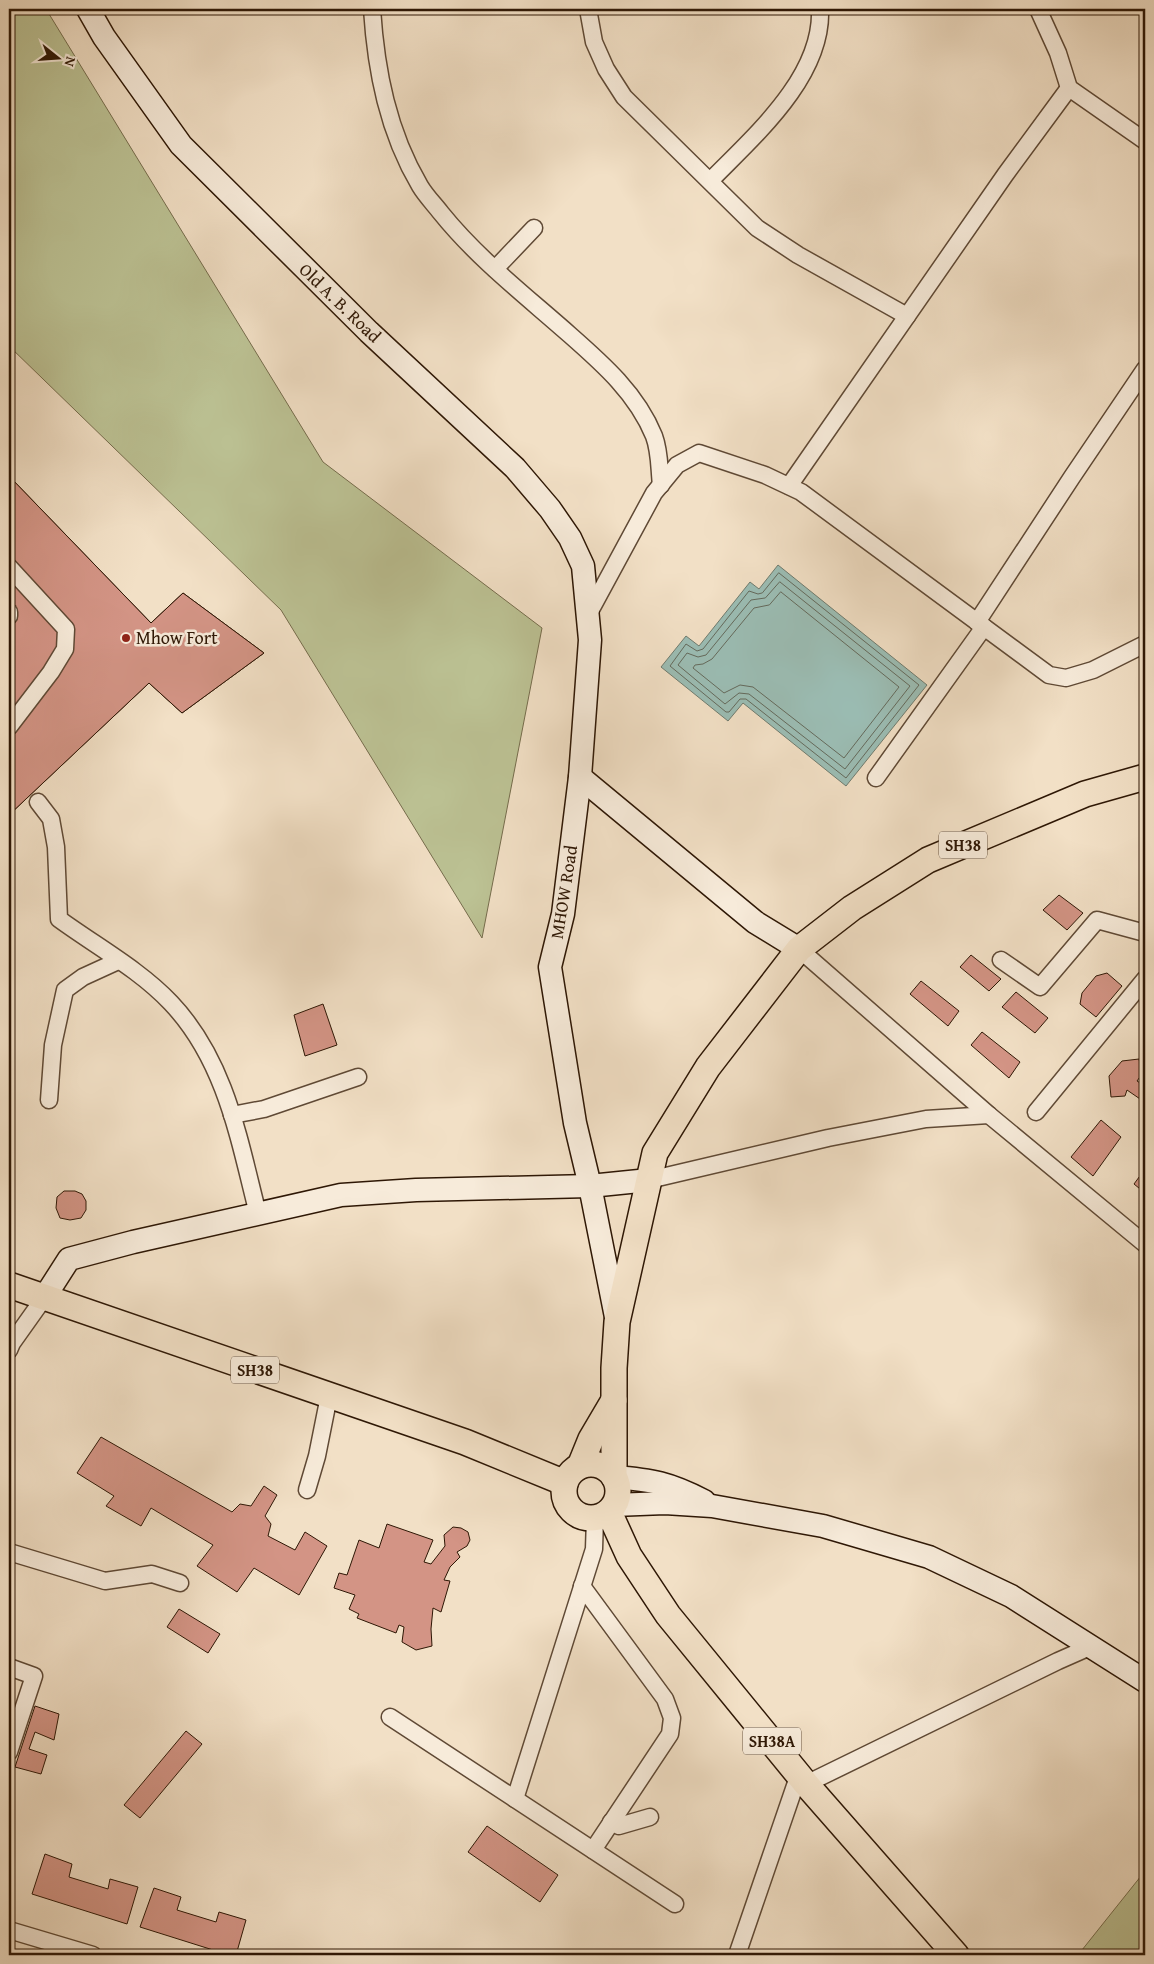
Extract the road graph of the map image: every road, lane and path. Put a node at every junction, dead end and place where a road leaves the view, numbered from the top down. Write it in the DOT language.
graph roads {
  1 [pos="88,9"];
  2 [pos="372,9"];
  3 [pos="576,9"];
  4 [pos="820,9"];
  5 [pos="1038,9"];
  6 [pos="589,16"];
  7 [pos="1069,88"];
  8 [pos="1145,141"];
  9 [pos="710,181"];
  10 [pos="534,228"];
  11 [pos="495,269"];
  12 [pos="907,316"];
  13 [pos="1145,369"];
  14 [pos="661,484"];
  15 [pos="789,486"];
  16 [pos="9,567"];
  17 [pos="587,605"];
  18 [pos="9,612"];
  19 [pos="9,616"];
  20 [pos="980,624"];
  21 [pos="1145,644"];
  22 [pos="9,727"];
  23 [pos="580,777"];
  24 [pos="1145,777"];
  25 [pos="876,778"];
  26 [pos="38,802"];
  27 [pos="1145,933"];
  28 [pos="799,949"];
  29 [pos="118,960"];
  30 [pos="1001,960"];
  31 [pos="1145,979"];
  32 [pos="358,1077"];
  33 [pos="48,1100"];
  34 [pos="1036,1112"];
  35 [pos="989,1115"];
  36 [pos="232,1116"];
  37 [pos="649,1180"];
  38 [pos="590,1186"];
  39 [pos="258,1214"];
  40 [pos="1145,1244"];
  41 [pos="9,1285"];
  42 [pos="44,1298"];
  43 [pos="617,1322"];
  44 [pos="9,1350"];
  45 [pos="329,1396"];
  46 [pos="614,1400"];
  47 [pos="572,1474"];
  48 [pos="614,1477"];
  49 [pos="307,1490"];
  50 [pos="712,1506"];
  51 [pos="606,1512"];
  52 [pos="9,1552"];
  53 [pos="180,1583"];
  54 [pos="582,1586"];
  55 [pos="1092,1646"];
  56 [pos="9,1668"];
  57 [pos="1145,1681"];
  58 [pos="390,1716"];
  59 [pos="9,1752"];
  60 [pos="803,1779"];
  61 [pos="515,1799"];
  62 [pos="650,1817"];
  63 [pos="611,1822"];
  64 [pos="593,1850"];
  65 [pos="675,1904"];
  66 [pos="9,1930"];
  67 [pos="93,1955"];
  68 [pos="737,1955"];
  69 [pos="956,1955"];
  1 -- 17 [label="street, Old A. B. Road"];
  2 -- 11 [label="street"];
  3 -- 6 [label="street"];
  4 -- 9 [label="street"];
  5 -- 7 [label="street"];
  6 -- 9 [label="street"];
  7 -- 8 [label="street"];
  7 -- 12 [label="street"];
  9 -- 12 [label="street"];
  10 -- 11 [label="street"];
  11 -- 14 [label="street"];
  12 -- 15 [label="street"];
  13 -- 20 [label="street"];
  14 -- 15 [label="street"];
  14 -- 17 [label="street"];
  15 -- 20 [label="street"];
  16 -- 22 [label="street"];
  17 -- 23 [label="street, MHOW Road"];
  18 -- 19 [label="street"];
  20 -- 21 [label="street"];
  20 -- 25 [label="street"];
  23 -- 28 [label="street"];
  23 -- 38 [label="street, MHOW Road"];
  24 -- 28 [label="main road, SH38"];
  26 -- 29 [label="street"];
  27 -- 30 [label="street"];
  28 -- 35 [label="street"];
  28 -- 37 [label="main road, SH38"];
  29 -- 33 [label="street"];
  29 -- 36 [label="street"];
  31 -- 34 [label="street"];
  32 -- 36 [label="street"];
  35 -- 37 [label="street"];
  35 -- 40 [label="street"];
  36 -- 39 [label="street"];
  37 -- 38 [label="street"];
  37 -- 43 [label="main road, SH38"];
  38 -- 39 [label="street"];
  38 -- 43 [label="street, MHOW Road"];
  39 -- 42 [label="street"];
  41 -- 42 [label="main road, SH38"];
  42 -- 44 [label="street"];
  42 -- 45 [label="main road, SH38"];
  43 -- 46 [label="main road, SH38"];
  45 -- 47 [label="main road, SH38"];
  45 -- 49 [label="street"];
  46 -- 47 [label="main road, SH38"];
  46 -- 48 [label="main road, SH38"];
  47 -- 48 [label="main road, SH38"];
  47 -- 51 [label="main road"];
  48 -- 50 [label="street"];
  48 -- 51 [label="main road, SH38"];
  50 -- 51 [label="street"];
  50 -- 55 [label="street"];
  51 -- 54 [label="street"];
  51 -- 60 [label="main road, SH38A"];
  52 -- 53 [label="street"];
  54 -- 61 [label="street"];
  54 -- 63 [label="street"];
  55 -- 57 [label="street"];
  55 -- 60 [label="street"];
  56 -- 59 [label="street"];
  58 -- 61 [label="street"];
  60 -- 68 [label="street"];
  60 -- 69 [label="main road, SH38A"];
  61 -- 64 [label="street"];
  62 -- 63 [label="street"];
  63 -- 64 [label="street"];
  64 -- 65 [label="street"];
  66 -- 67 [label="street"];
}
